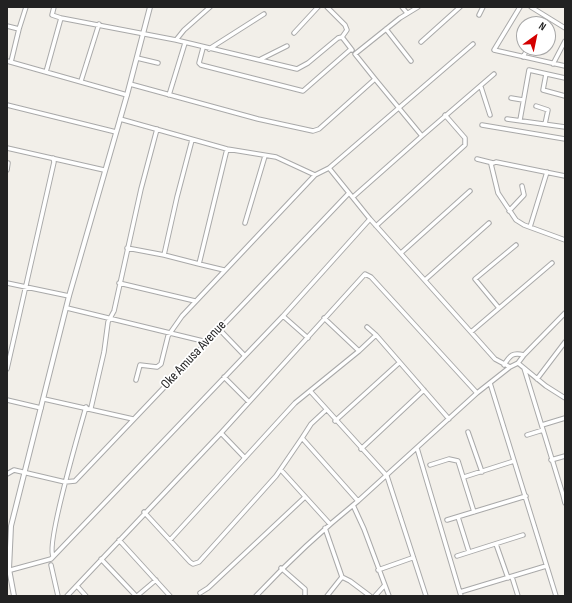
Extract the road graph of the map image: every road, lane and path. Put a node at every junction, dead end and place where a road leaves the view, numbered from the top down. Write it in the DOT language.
graph roads {
  1 [pos="26,7"];
  2 [pos="54,7"];
  3 [pos="150,7"];
  4 [pos="210,7"];
  5 [pos="318,7"];
  6 [pos="327,7"];
  7 [pos="402,7"];
  8 [pos="418,7"];
  9 [pos="460,7"];
  10 [pos="483,7"];
  11 [pos="520,7"];
  12 [pos="531,7"];
  13 [pos="264,14"];
  14 [pos="407,14"];
  15 [pos="479,15"];
  16 [pos="61,18"];
  17 [pos="99,24"];
  18 [pos="7,26"];
  19 [pos="565,28"];
  20 [pos="19,29"];
  21 [pos="386,29"];
  22 [pos="143,33"];
  23 [pos="294,33"];
  24 [pos="342,37"];
  25 [pos="176,40"];
  26 [pos="565,41"];
  27 [pos="421,42"];
  28 [pos="185,43"];
  29 [pos="473,44"];
  30 [pos="287,46"];
  31 [pos="202,48"];
  32 [pos="209,49"];
  33 [pos="351,49"];
  34 [pos="355,54"];
  35 [pos="523,57"];
  36 [pos="137,58"];
  37 [pos="261,59"];
  38 [pos="9,62"];
  39 [pos="411,62"];
  40 [pos="158,63"];
  41 [pos="553,64"];
  42 [pos="565,66"];
  43 [pos="46,72"];
  44 [pos="494,74"];
  45 [pos="546,74"];
  46 [pos="565,78"];
  47 [pos="376,79"];
  48 [pos="81,81"];
  49 [pos="130,84"];
  50 [pos="481,87"];
  51 [pos="127,95"];
  52 [pos="169,95"];
  53 [pos="565,96"];
  54 [pos="511,98"];
  55 [pos="523,100"];
  56 [pos="7,105"];
  57 [pos="536,106"];
  58 [pos="399,108"];
  59 [pos="445,115"];
  60 [pos="490,115"];
  61 [pos="120,119"];
  62 [pos="507,119"];
  63 [pos="520,120"];
  64 [pos="545,124"];
  65 [pos="482,126"];
  66 [pos="565,127"];
  67 [pos="157,129"];
  68 [pos="116,132"];
  69 [pos="422,136"];
  70 [pos="565,139"];
  71 [pos="192,140"];
  72 [pos="7,148"];
  73 [pos="227,148"];
  74 [pos="265,156"];
  75 [pos="53,158"];
  76 [pos="477,159"];
  77 [pos="8,163"];
  78 [pos="493,163"];
  79 [pos="329,168"];
  80 [pos="7,170"];
  81 [pos="104,170"];
  82 [pos="547,172"];
  83 [pos="315,175"];
  84 [pos="565,176"];
  85 [pos="522,186"];
  86 [pos="470,191"];
  87 [pos="349,193"];
  88 [pos="353,197"];
  89 [pos="509,211"];
  90 [pos="370,219"];
  91 [pos="489,223"];
  92 [pos="245,224"];
  93 [pos="376,226"];
  94 [pos="530,227"];
  95 [pos="565,240"];
  96 [pos="516,245"];
  97 [pos="127,248"];
  98 [pos="401,253"];
  99 [pos="164,256"];
  100 [pos="552,263"];
  101 [pos="199,264"];
  102 [pos="224,270"];
  103 [pos="425,280"];
  104 [pos="7,283"];
  105 [pos="119,283"];
  106 [pos="25,286"];
  107 [pos="69,296"];
  108 [pos="195,301"];
  109 [pos="67,308"];
  110 [pos="499,308"];
  111 [pos="565,313"];
  112 [pos="283,316"];
  113 [pos="110,317"];
  114 [pos="324,318"];
  115 [pos="367,326"];
  116 [pos="219,329"];
  117 [pos="170,332"];
  118 [pos="471,332"];
  119 [pos="376,335"];
  120 [pos="308,338"];
  121 [pos="207,342"];
  122 [pos="565,342"];
  123 [pos="359,351"];
  124 [pos="244,355"];
  125 [pos="524,355"];
  126 [pos="399,363"];
  127 [pos="518,363"];
  128 [pos="504,365"];
  129 [pos="510,367"];
  130 [pos="524,368"];
  131 [pos="7,369"];
  132 [pos="224,377"];
  133 [pos="537,379"];
  134 [pos="136,380"];
  135 [pos="490,382"];
  136 [pos="424,390"];
  137 [pos="311,392"];
  138 [pos="477,393"];
  139 [pos="565,398"];
  140 [pos="44,399"];
  141 [pos="7,400"];
  142 [pos="249,402"];
  143 [pos="86,407"];
  144 [pos="41,408"];
  145 [pos="91,408"];
  146 [pos="326,410"];
  147 [pos="565,418"];
  148 [pos="133,419"];
  149 [pos="449,419"];
  150 [pos="335,421"];
  151 [pos="542,425"];
  152 [pos="543,430"];
  153 [pos="468,432"];
  154 [pos="221,433"];
  155 [pos="527,435"];
  156 [pos="302,438"];
  157 [pos="418,448"];
  158 [pos="361,449"];
  159 [pos="565,456"];
  160 [pos="245,458"];
  161 [pos="552,460"];
  162 [pos="514,461"];
  163 [pos="430,465"];
  164 [pos="281,470"];
  165 [pos="482,472"];
  166 [pos="25,473"];
  167 [pos="7,474"];
  168 [pos="387,476"];
  169 [pos="464,477"];
  170 [pos="66,482"];
  171 [pos="564,494"];
  172 [pos="526,496"];
  173 [pos="305,497"];
  174 [pos="358,501"];
  175 [pos="565,503"];
  176 [pos="353,505"];
  177 [pos="144,512"];
  178 [pos="474,512"];
  179 [pos="458,517"];
  180 [pos="447,520"];
  181 [pos="330,524"];
  182 [pos="9,525"];
  183 [pos="325,528"];
  184 [pos="523,536"];
  185 [pos="118,540"];
  186 [pos="170,540"];
  187 [pos="496,544"];
  188 [pos="469,552"];
  189 [pos="53,556"];
  190 [pos="457,556"];
  191 [pos="412,558"];
  192 [pos="101,559"];
  193 [pos="51,565"];
  194 [pos="546,566"];
  195 [pos="281,568"];
  196 [pos="8,570"];
  197 [pos="378,570"];
  198 [pos="342,577"];
  199 [pos="510,578"];
  200 [pos="156,580"];
  201 [pos="77,586"];
  202 [pos="384,586"];
  203 [pos="200,593"];
  204 [pos="460,594"];
  205 [pos="14,596"];
  206 [pos="58,596"];
  207 [pos="67,596"];
  208 [pos="86,596"];
  209 [pos="137,596"];
  210 [pos="170,596"];
  211 [pos="256,596"];
  212 [pos="305,596"];
  213 [pos="327,596"];
  214 [pos="370,596"];
  215 [pos="375,596"];
  216 [pos="389,596"];
  217 [pos="426,596"];
  218 [pos="518,596"];
  219 [pos="556,596"];
  1 -- 20 [label="street"];
  2 -- 16 [label="street"];
  3 -- 22 [label="street"];
  4 -- 25 [label="street"];
  5 -- 23 [label="street"];
  6 -- 24 [label="street"];
  7 -- 14 [label="street"];
  8 -- 14 [label="street"];
  9 -- 27 [label="street"];
  10 -- 15 [label="street"];
  11 -- 35 [label="street"];
  12 -- 19 [label="street"];
  13 -- 32 [label="street"];
  14 -- 21 [label="street"];
  16 -- 17 [label="street"];
  16 -- 43 [label="street"];
  17 -- 22 [label="street"];
  17 -- 48 [label="street"];
  18 -- 20 [label="street"];
  20 -- 38 [label="street"];
  21 -- 34 [label="street"];
  21 -- 39 [label="street"];
  22 -- 25 [label="street"];
  22 -- 36 [label="street"];
  24 -- 33 [label="street"];
  24 -- 37 [label="street"];
  25 -- 28 [label="street"];
  26 -- 41 [label="street"];
  28 -- 31 [label="street"];
  28 -- 52 [label="street"];
  29 -- 58 [label="street"];
  30 -- 37 [label="street"];
  31 -- 32 [label="street"];
  31 -- 33 [label="street"];
  32 -- 37 [label="street"];
  33 -- 34 [label="street"];
  34 -- 47 [label="street"];
  35 -- 41 [label="street"];
  36 -- 40 [label="street"];
  36 -- 49 [label="street"];
  38 -- 43 [label="street"];
  41 -- 42 [label="street"];
  43 -- 48 [label="street"];
  44 -- 50 [label="street"];
  45 -- 46 [label="street"];
  45 -- 53 [label="street"];
  45 -- 55 [label="street"];
  47 -- 52 [label="street"];
  47 -- 58 [label="street"];
  48 -- 51 [label="street"];
  49 -- 51 [label="street"];
  49 -- 52 [label="street"];
  50 -- 59 [label="street"];
  50 -- 60 [label="street"];
  51 -- 61 [label="street"];
  54 -- 55 [label="street"];
  55 -- 63 [label="street"];
  56 -- 68 [label="street"];
  57 -- 64 [label="street"];
  58 -- 69 [label="street"];
  58 -- 79 [label="street"];
  59 -- 69 [label="street"];
  59 -- 93 [label="street"];
  61 -- 67 [label="street"];
  61 -- 68 [label="street"];
  62 -- 63 [label="street"];
  63 -- 64 [label="street"];
  64 -- 66 [label="street"];
  65 -- 70 [label="street"];
  67 -- 71 [label="street"];
  67 -- 97 [label="street"];
  68 -- 81 [label="street"];
  69 -- 88 [label="street"];
  71 -- 73 [label="street"];
  71 -- 99 [label="street"];
  72 -- 75 [label="street"];
  73 -- 74 [label="street"];
  73 -- 101 [label="street"];
  74 -- 83 [label="street"];
  74 -- 92 [label="street"];
  75 -- 81 [label="street"];
  75 -- 106 [label="street"];
  76 -- 78 [label="street"];
  77 -- 80 [label="street"];
  78 -- 82 [label="street"];
  78 -- 89 [label="street"];
  79 -- 83 [label="street"];
  79 -- 87 [label="street"];
  81 -- 107 [label="street"];
  82 -- 84 [label="street"];
  82 -- 94 [label="street"];
  83 -- 102 [label="street"];
  85 -- 89 [label="street"];
  86 -- 98 [label="street"];
  87 -- 88 [label="street"];
  87 -- 116 [label="street, Oke Amusa Avenue"];
  88 -- 90 [label="street"];
  89 -- 94 [label="street"];
  90 -- 93 [label="street"];
  90 -- 112 [label="street"];
  91 -- 103 [label="street"];
  93 -- 98 [label="street"];
  94 -- 95 [label="street"];
  96 -- 110 [label="street"];
  97 -- 99 [label="street"];
  97 -- 105 [label="street"];
  98 -- 103 [label="street"];
  99 -- 101 [label="street"];
  100 -- 110 [label="street"];
  101 -- 102 [label="street"];
  102 -- 108 [label="street"];
  103 -- 118 [label="street"];
  104 -- 106 [label="street"];
  105 -- 108 [label="street"];
  105 -- 113 [label="street"];
  106 -- 107 [label="street"];
  106 -- 131 [label="street"];
  107 -- 109 [label="street"];
  108 -- 117 [label="street"];
  109 -- 113 [label="street"];
  109 -- 140 [label="street"];
  110 -- 118 [label="street"];
  111 -- 125 [label="street"];
  112 -- 120 [label="street"];
  112 -- 124 [label="street"];
  113 -- 117 [label="street"];
  113 -- 145 [label="street"];
  114 -- 120 [label="street"];
  114 -- 123 [label="street"];
  114 -- 138 [label="street"];
  115 -- 119 [label="street"];
  116 -- 121 [label="street, Oke Amusa Avenue"];
  116 -- 124 [label="street"];
  117 -- 121 [label="street"];
  117 -- 134 [label="street"];
  118 -- 128 [label="street"];
  119 -- 123 [label="street"];
  119 -- 126 [label="street"];
  120 -- 142 [label="street"];
  121 -- 148 [label="street, Oke Amusa Avenue"];
  122 -- 133 [label="street"];
  123 -- 137 [label="street"];
  124 -- 132 [label="street"];
  125 -- 127 [label="street"];
  125 -- 128 [label="street"];
  126 -- 136 [label="street"];
  126 -- 150 [label="street"];
  127 -- 129 [label="street"];
  127 -- 130 [label="street"];
  128 -- 129 [label="street"];
  129 -- 135 [label="street"];
  130 -- 133 [label="street"];
  130 -- 151 [label="street"];
  132 -- 142 [label="street"];
  132 -- 189 [label="street"];
  133 -- 139 [label="street"];
  135 -- 138 [label="street"];
  135 -- 162 [label="street"];
  136 -- 149 [label="street"];
  136 -- 158 [label="street"];
  137 -- 146 [label="street"];
  137 -- 160 [label="street"];
  138 -- 149 [label="street"];
  140 -- 143 [label="street"];
  140 -- 144 [label="street"];
  141 -- 144 [label="street"];
  142 -- 154 [label="street"];
  143 -- 145 [label="street"];
  143 -- 170 [label="street"];
  144 -- 166 [label="street"];
  145 -- 148 [label="street"];
  146 -- 150 [label="street"];
  146 -- 156 [label="street"];
  147 -- 151 [label="street"];
  148 -- 170 [label="street, Oke Amusa Avenue"];
  149 -- 157 [label="street"];
  150 -- 158 [label="street"];
  151 -- 152 [label="street"];
  152 -- 155 [label="street"];
  152 -- 161 [label="street"];
  153 -- 165 [label="street"];
  154 -- 160 [label="street"];
  154 -- 177 [label="street"];
  156 -- 164 [label="street"];
  156 -- 174 [label="street"];
  157 -- 168 [label="street"];
  157 -- 204 [label="street"];
  158 -- 168 [label="street"];
  159 -- 161 [label="street"];
  160 -- 186 [label="street"];
  161 -- 171 [label="street"];
  162 -- 165 [label="street"];
  162 -- 172 [label="street"];
  163 -- 169 [label="street"];
  164 -- 173 [label="street"];
  164 -- 186 [label="street"];
  165 -- 169 [label="street"];
  166 -- 167 [label="street"];
  166 -- 170 [label="street"];
  166 -- 182 [label="street"];
  168 -- 174 [label="street"];
  168 -- 191 [label="street"];
  169 -- 178 [label="street"];
  170 -- 189 [label="street"];
  171 -- 175 [label="street"];
  172 -- 178 [label="street"];
  172 -- 194 [label="street"];
  173 -- 181 [label="street"];
  173 -- 203 [label="street"];
  174 -- 176 [label="street"];
  176 -- 181 [label="street"];
  176 -- 197 [label="street"];
  177 -- 185 [label="street"];
  177 -- 186 [label="street"];
  178 -- 179 [label="street"];
  179 -- 180 [label="street"];
  179 -- 188 [label="street"];
  181 -- 183 [label="street"];
  182 -- 196 [label="street"];
  183 -- 195 [label="street"];
  183 -- 198 [label="street"];
  184 -- 187 [label="street"];
  185 -- 192 [label="street"];
  185 -- 200 [label="street"];
  187 -- 188 [label="street"];
  187 -- 199 [label="street"];
  188 -- 190 [label="street"];
  189 -- 196 [label="street"];
  191 -- 197 [label="street"];
  191 -- 217 [label="street"];
  192 -- 201 [label="street"];
  192 -- 209 [label="street"];
  193 -- 206 [label="street"];
  194 -- 199 [label="street"];
  194 -- 219 [label="street"];
  195 -- 211 [label="street"];
  195 -- 212 [label="street"];
  196 -- 205 [label="street"];
  197 -- 202 [label="street"];
  198 -- 213 [label="street"];
  198 -- 214 [label="street"];
  199 -- 204 [label="street"];
  199 -- 218 [label="street"];
  200 -- 209 [label="street"];
  200 -- 210 [label="street"];
  201 -- 207 [label="street"];
  201 -- 208 [label="street"];
  202 -- 215 [label="street"];
  202 -- 216 [label="street"];
}
